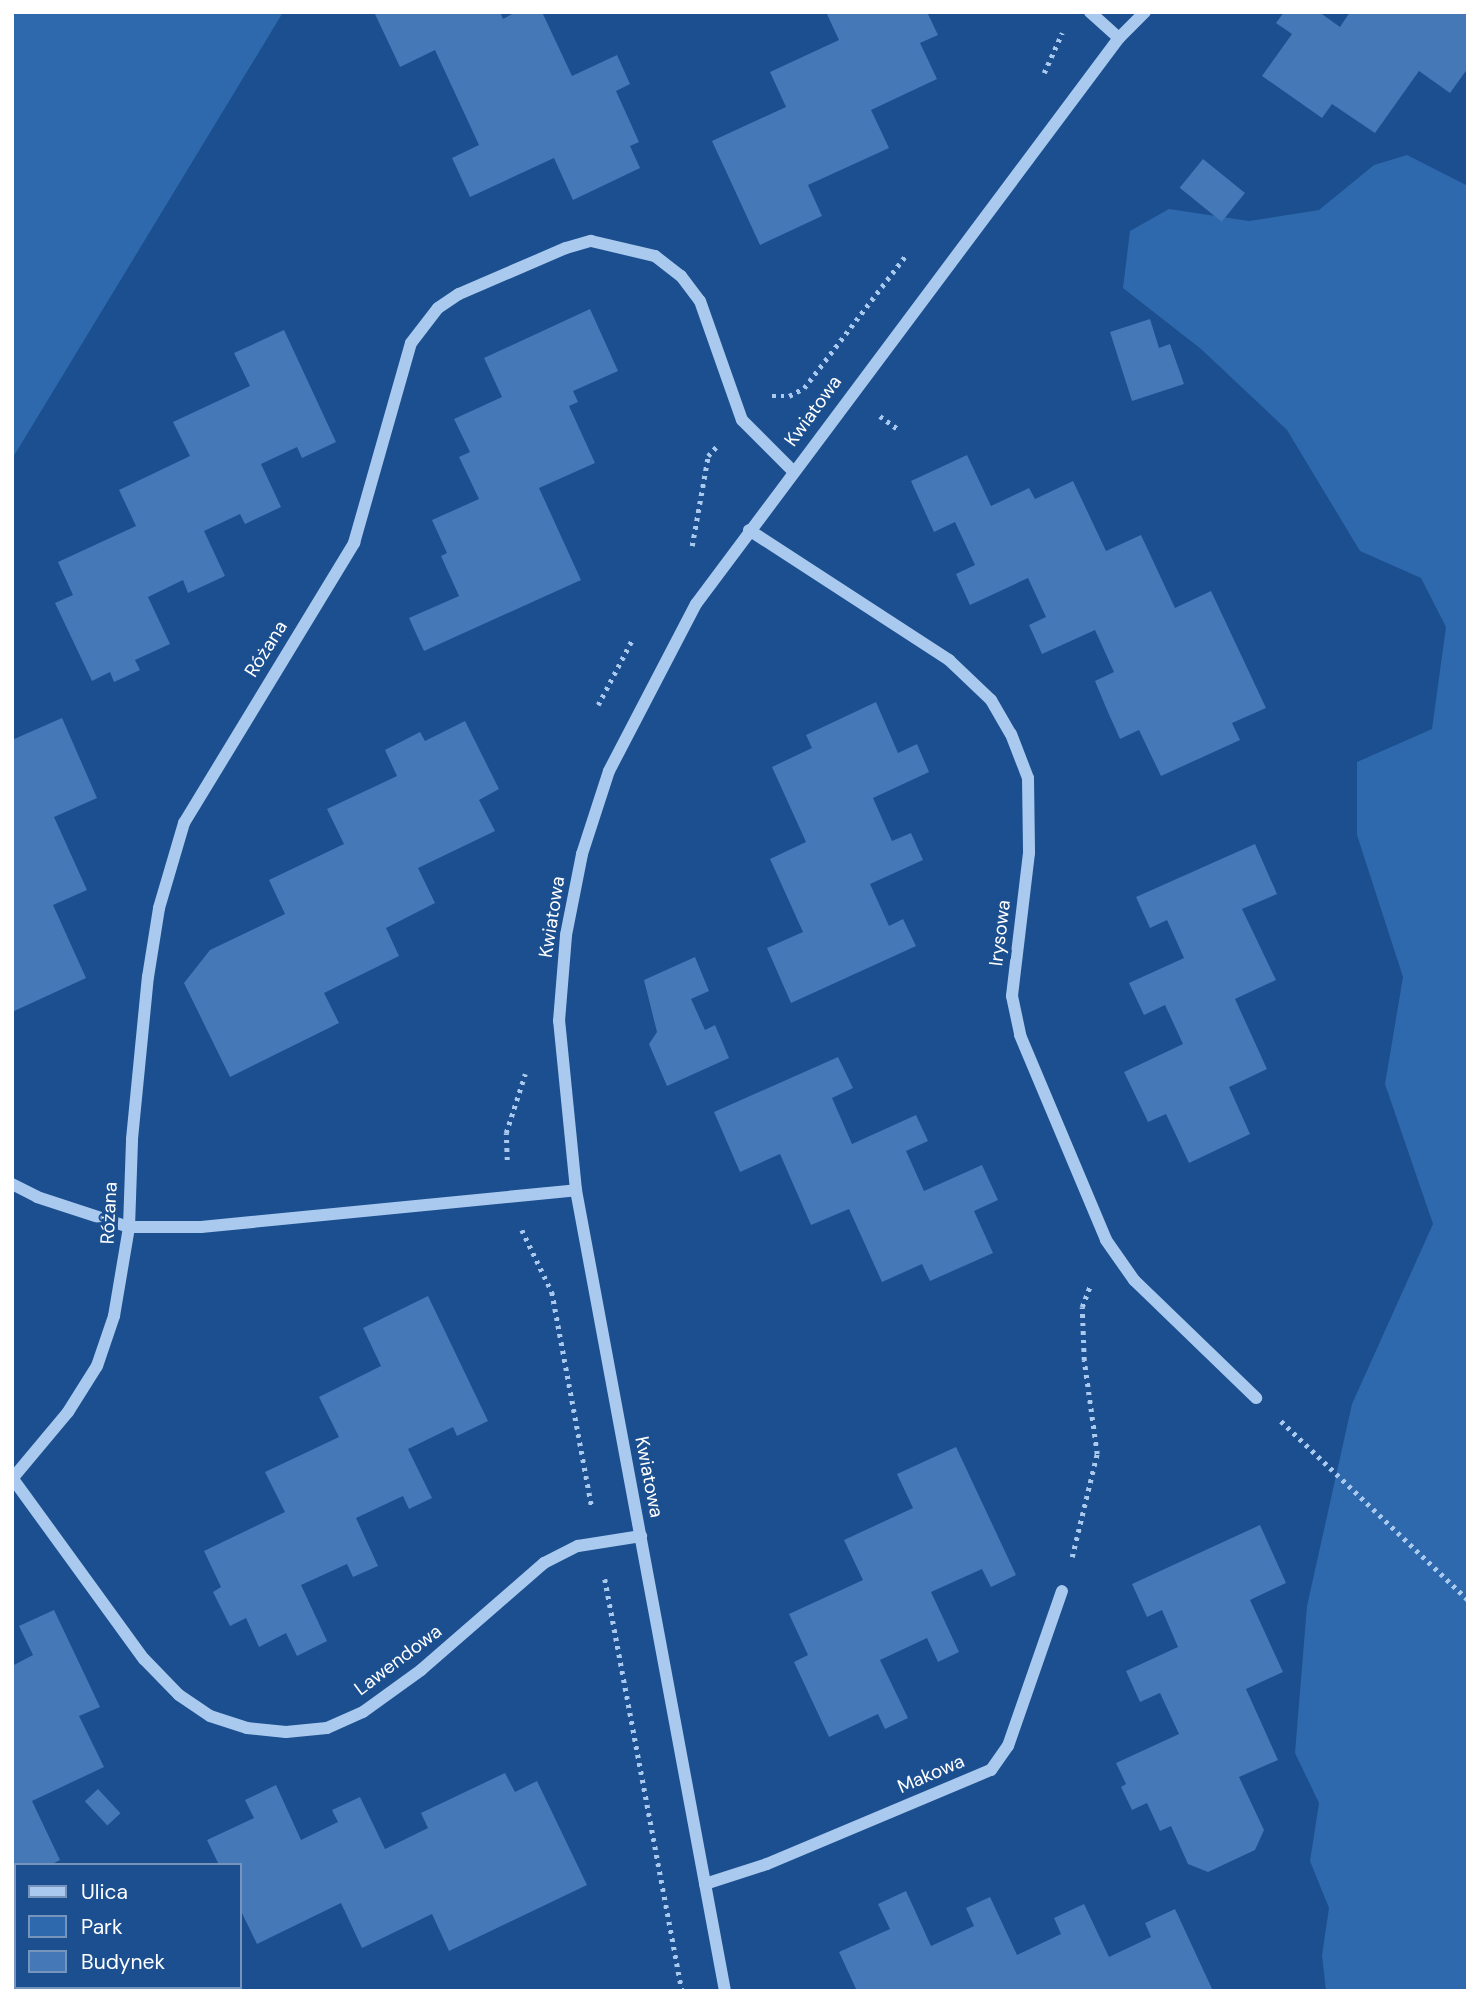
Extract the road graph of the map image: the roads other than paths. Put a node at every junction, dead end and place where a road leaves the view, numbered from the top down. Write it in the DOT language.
graph roads {
  1 [pos="1090,12"];
  2 [pos="1145,12"];
  3 [pos="1119,38"];
  4 [pos="793,471"];
  5 [pos="749,530"];
  6 [pos="12,1184"];
  7 [pos="576,1190"];
  8 [pos="129,1227"];
  9 [pos="1256,1398"];
  10 [pos="12,1479"];
  11 [pos="641,1536"];
  12 [pos="1062,1591"];
  13 [pos="705,1884"];
  14 [pos="725,1991"];
  1 -- 3 [label="street"];
  2 -- 3 [label="street, Kwiatowa"];
  3 -- 4 [label="street, Kwiatowa"];
  4 -- 5 [label="street, Kwiatowa"];
  4 -- 8 [label="street, Różana"];
  5 -- 7 [label="street, Kwiatowa"];
  5 -- 9 [label="street, Irysowa"];
  6 -- 8 [label="street"];
  7 -- 8 [label="street"];
  7 -- 11 [label="street, Kwiatowa"];
  8 -- 10 [label="street, Różana"];
  10 -- 11 [label="street, Lawendowa"];
  11 -- 13 [label="street, Kwiatowa"];
  12 -- 13 [label="street, Makowa"];
  13 -- 14 [label="street, Kwiatowa"];
}
